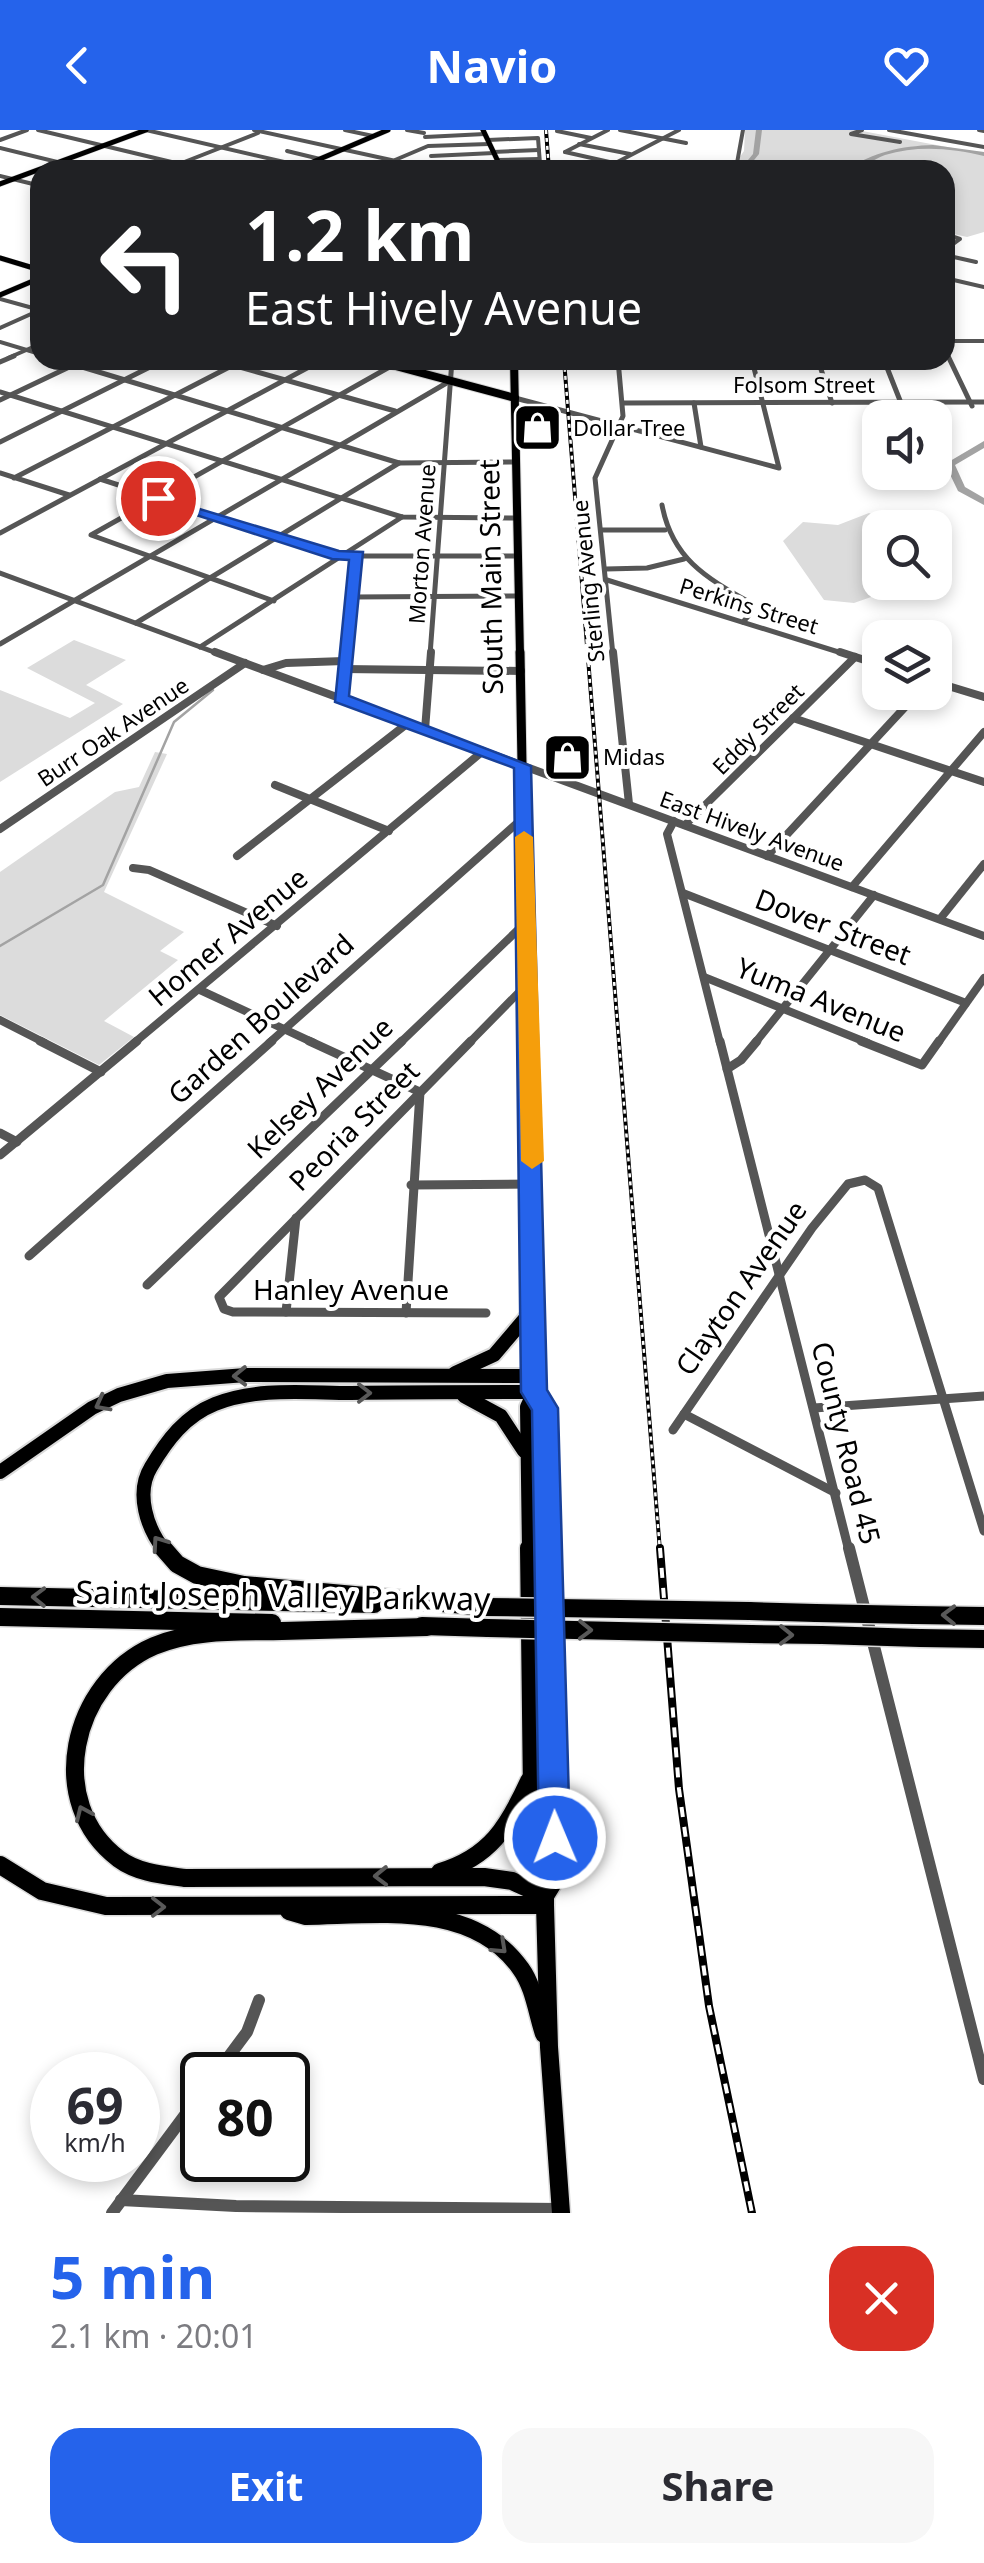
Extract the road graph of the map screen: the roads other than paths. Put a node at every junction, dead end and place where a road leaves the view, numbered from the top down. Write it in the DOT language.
graph roads {
  1 [pos="27,130"];
  2 [pos="38,130"];
  3 [pos="146,130"];
  4 [pos="254,130"];
  5 [pos="298,130"];
  6 [pos="345,130"];
  7 [pos="388,130"];
  8 [pos="407,130"];
  9 [pos="511,130"];
  10 [pos="608,130"];
  11 [pos="620,130"];
  12 [pos="679,130"];
  13 [pos="743,130"];
  14 [pos="862,130"];
  15 [pos="888,130"];
  16 [pos="921,130"];
  17 [pos="556,131"];
  18 [pos="261,132"];
  19 [pos="424,133"];
  20 [pos="914,134"];
  21 [pos="282,136"];
  22 [pos="374,136"];
  23 [pos="486,137"];
  24 [pos="591,138"];
  25 [pos="664,138"];
  26 [pos="516,139"];
  27 [pos="0,140"];
  28 [pos="686,142"];
  29 [pos="900,142"];
  30 [pos="579,144"];
  31 [pos="104,146"];
  32 [pos="428,146"];
  33 [pos="984,147"];
  34 [pos="0,148"];
  35 [pos="220,148"];
  36 [pos="342,150"];
  37 [pos="539,150"];
  38 [pos="287,151"];
  39 [pos="632,154"];
  40 [pos="432,156"];
  41 [pos="320,159"];
  42 [pos="51,160"];
  43 [pos="65,160"];
  44 [pos="163,160"];
  45 [pos="190,160"];
  46 [pos="275,160"];
  47 [pos="393,160"];
  48 [pos="433,160"];
  49 [pos="484,160"];
  50 [pos="497,160"];
  51 [pos="501,160"];
  52 [pos="540,160"];
  53 [pos="598,160"];
  54 [pos="621,160"];
  55 [pos="738,160"];
  56 [pos="30,173"];
  57 [pos="0,176"];
  58 [pos="13,179"];
  59 [pos="30,183"];
  60 [pos="0,184"];
  61 [pos="955,256"];
  62 [pos="0,262"];
  63 [pos="976,262"];
  64 [pos="30,267"];
  65 [pos="955,280"];
  66 [pos="30,283"];
  67 [pos="982,286"];
  68 [pos="0,297"];
  69 [pos="984,298"];
  70 [pos="30,307"];
  71 [pos="30,314"];
  72 [pos="0,328"];
  73 [pos="955,341"];
  74 [pos="984,341"];
  75 [pos="0,342"];
  76 [pos="30,348"];
  77 [pos="26,350"];
  78 [pos="30,351"];
  79 [pos="0,362"];
  80 [pos="63,370"];
  81 [pos="91,370"];
  82 [pos="144,370"];
  83 [pos="224,370"];
  84 [pos="250,370"];
  85 [pos="304,370"];
  86 [pos="380,370"];
  87 [pos="416,370"];
  88 [pos="451,370"];
  89 [pos="514,370"];
  90 [pos="619,370"];
  91 [pos="755,370"];
  92 [pos="821,370"];
  93 [pos="888,370"];
  94 [pos="955,370"];
  95 [pos="125,380"];
  96 [pos="285,380"];
  97 [pos="450,380"];
  98 [pos="0,392"];
  99 [pos="10,395"];
  100 [pos="176,395"];
  101 [pos="339,395"];
  102 [pos="515,398"];
  103 [pos="0,400"];
  104 [pos="900,400"];
  105 [pos="694,402"];
  106 [pos="763,402"];
  107 [pos="984,402"];
  108 [pos="624,403"];
  109 [pos="832,403"];
  110 [pos="862,403"];
  111 [pos="952,404"];
  112 [pos="972,405"];
  113 [pos="228,410"];
  114 [pos="62,411"];
  115 [pos="395,411"];
  116 [pos="618,425"];
  117 [pos="282,426"];
  118 [pos="112,427"];
  119 [pos="0,442"];
  120 [pos="166,444"];
  121 [pos="340,444"];
  122 [pos="700,447"];
  123 [pos="222,461"];
  124 [pos="399,462"];
  125 [pos="445,462"];
  126 [pos="516,462"];
  127 [pos="0,474"];
  128 [pos="14,478"];
  129 [pos="100,479"];
  130 [pos="280,480"];
  131 [pos="69,496"];
  132 [pos="158,498"];
  133 [pos="340,498"];
  134 [pos="662,505"];
  135 [pos="216,517"];
  136 [pos="402,517"];
  137 [pos="440,518"];
  138 [pos="518,518"];
  139 [pos="602,530"];
  140 [pos="664,530"];
  141 [pos="0,533"];
  142 [pos="277,537"];
  143 [pos="358,546"];
  144 [pos="149,556"];
  145 [pos="342,556"];
  146 [pos="358,556"];
  147 [pos="437,556"];
  148 [pos="518,556"];
  149 [pos="684,560"];
  150 [pos="606,570"];
  151 [pos="0,573"];
  152 [pos="210,578"];
  153 [pos="607,580"];
  154 [pos="519,596"];
  155 [pos="352,597"];
  156 [pos="435,598"];
  157 [pos="74,600"];
  158 [pos="274,601"];
  159 [pos="743,622"];
  160 [pos="136,623"];
  161 [pos="0,644"];
  162 [pos="200,647"];
  163 [pos="854,657"];
  164 [pos="862,659"];
  165 [pos="245,663"];
  166 [pos="344,665"];
  167 [pos="263,670"];
  168 [pos="432,670"];
  169 [pos="521,670"];
  170 [pos="952,687"];
  171 [pos="984,697"];
  172 [pos="340,698"];
  173 [pos="902,710"];
  174 [pos="793,718"];
  175 [pos="408,723"];
  176 [pos="425,730"];
  177 [pos="984,732"];
  178 [pos="871,744"];
  179 [pos="484,751"];
  180 [pos="522,766"];
  181 [pos="951,771"];
  182 [pos="984,782"];
  183 [pos="275,784"];
  184 [pos="310,799"];
  185 [pos="629,804"];
  186 [pos="640,808"];
  187 [pos="524,816"];
  188 [pos="674,821"];
  189 [pos="685,825"];
  190 [pos="0,829"];
  191 [pos="388,831"];
  192 [pos="667,834"];
  193 [pos="237,856"];
  194 [pos="767,856"];
  195 [pos="984,864"];
  196 [pos="132,868"];
  197 [pos="852,887"];
  198 [pos="683,893"];
  199 [pos="874,895"];
  200 [pos="940,919"];
  201 [pos="524,924"];
  202 [pos="277,926"];
  203 [pos="984,936"];
  204 [pos="829,950"];
  205 [pos="704,976"];
  206 [pos="984,978"];
  207 [pos="528,983"];
  208 [pos="200,990"];
  209 [pos="966,1003"];
  210 [pos="781,1008"];
  211 [pos="0,1020"];
  212 [pos="284,1029"];
  213 [pos="727,1069"];
  214 [pos="372,1070"];
  215 [pos="101,1072"];
  216 [pos="420,1092"];
  217 [pos="0,1133"];
  218 [pos="16,1142"];
  219 [pos="0,1156"];
  220 [pos="411,1184"];
  221 [pos="533,1184"];
  222 [pos="296,1218"];
  223 [pos="29,1256"];
  224 [pos="780,1276"];
  225 [pos="147,1285"];
  226 [pos="219,1304"];
  227 [pos="534,1308"];
  228 [pos="286,1312"];
  229 [pos="406,1313"];
  230 [pos="486,1313"];
  231 [pos="443,1377"];
  232 [pos="534,1384"];
  233 [pos="452,1393"];
  234 [pos="944,1396"];
  235 [pos="984,1396"];
  236 [pos="814,1408"];
  237 [pos="684,1414"];
  238 [pos="673,1430"];
  239 [pos="0,1472"];
  240 [pos="528,1472"];
  241 [pos="836,1492"];
  242 [pos="984,1531"];
  243 [pos="0,1596"];
  244 [pos="486,1607"];
  245 [pos="984,1616"];
  246 [pos="0,1617"];
  247 [pos="427,1626"];
  248 [pos="984,1639"];
  249 [pos="532,1774"];
  250 [pos="0,1866"];
  251 [pos="424,1876"];
  252 [pos="545,1900"];
  253 [pos="272,1906"];
  254 [pos="259,2000"];
  255 [pos="548,2047"];
  256 [pos="233,2052"];
  257 [pos="984,2079"];
  258 [pos="180,2122"];
  259 [pos="117,2206"];
  260 [pos="236,2210"];
  261 [pos="560,2211"];
  1 -- 27 [label="street"];
  2 -- 31 [label="street"];
  3 -- 31 [label="main road"];
  3 -- 35 [label="street"];
  4 -- 18 [label="street"];
  5 -- 21 [label="street"];
  6 -- 22 [label="street"];
  7 -- 22 [label="main road"];
  8 -- 19 [label="street"];
  9 -- 26 [label="street"];
  10 -- 24 [label="street"];
  11 -- 25 [label="street"];
  12 -- 25 [label="street"];
  13 -- 55 [label="street"];
  14 -- 29 [label="street"];
  15 -- 20 [label="street"];
  16 -- 20 [label="street"];
  17 -- 24 [label="street"];
  18 -- 21 [label="street"];
  18 -- 35 [label="street"];
  19 -- 23 [label="street"];
  19 -- 32 [label="street"];
  20 -- 33 [label="street"];
  21 -- 36 [label="street"];
  22 -- 36 [label="main road"];
  23 -- 26 [label="street"];
  23 -- 32 [label="street"];
  23 -- 50 [label="main road"];
  24 -- 30 [label="street"];
  25 -- 28 [label="street"];
  25 -- 39 [label="street"];
  26 -- 37 [label="street"];
  30 -- 39 [label="street"];
  30 -- 53 [label="street"];
  31 -- 43 [label="main road"];
  31 -- 44 [label="street"];
  32 -- 40 [label="street"];
  32 -- 47 [label="street"];
  34 -- 42 [label="street"];
  35 -- 45 [label="street"];
  35 -- 46 [label="street"];
  36 -- 41 [label="main road"];
  36 -- 47 [label="street"];
  37 -- 51 [label="street"];
  37 -- 52 [label="street"];
  38 -- 41 [label="street"];
  39 -- 54 [label="street"];
  40 -- 48 [label="street"];
  40 -- 49 [label="street"];
  56 -- 58 [label="main road"];
  57 -- 58 [label="street"];
  58 -- 59 [label="street"];
  58 -- 60 [label="main road"];
  61 -- 63 [label="street"];
  62 -- 64 [label="main road"];
  65 -- 67 [label="street"];
  66 -- 68 [label="main road"];
  67 -- 69 [label="street"];
  68 -- 70 [label="street"];
  71 -- 72 [label="street"];
  73 -- 74 [label="street"];
  75 -- 77 [label="street"];
  76 -- 77 [label="street"];
  77 -- 78 [label="street"];
  77 -- 79 [label="street"];
  80 -- 99 [label="street"];
  81 -- 95 [label="street"];
  82 -- 95 [label="street"];
  83 -- 100 [label="street"];
  84 -- 96 [label="street"];
  85 -- 96 [label="street"];
  86 -- 101 [label="street"];
  87 -- 97 [label="main road"];
  88 -- 97 [label="street, Morton Avenue"];
  89 -- 102 [label="main road, South Main Street"];
  90 -- 108 [label="street, Sterling Avenue"];
  91 -- 106 [label="street"];
  92 -- 109 [label="street"];
  93 -- 104 [label="street"];
  94 -- 112 [label="street"];
  95 -- 100 [label="street"];
  95 -- 114 [label="street"];
  96 -- 101 [label="street"];
  96 -- 113 [label="street"];
  97 -- 102 [label="main road"];
  97 -- 115 [label="street"];
  97 -- 125 [label="street, Morton Avenue"];
  98 -- 99 [label="street"];
  99 -- 103 [label="street"];
  99 -- 114 [label="street"];
  100 -- 113 [label="street"];
  100 -- 118 [label="street"];
  101 -- 115 [label="street"];
  101 -- 117 [label="street"];
  102 -- 116 [label="street"];
  102 -- 126 [label="main road, South Main Street"];
  105 -- 106 [label="street, Folsom Street"];
  105 -- 108 [label="street, Folsom Street"];
  105 -- 122 [label="street"];
  106 -- 109 [label="street, Folsom Street"];
  106 -- 122 [label="street"];
  107 -- 112 [label="street, Folsom Street"];
  108 -- 116 [label="street, Sterling Avenue"];
  109 -- 110 [label="street, Folsom Street"];
  111 -- 112 [label="street, Folsom Street"];
  113 -- 117 [label="street"];
  113 -- 120 [label="street"];
  114 -- 118 [label="street"];
  114 -- 119 [label="street"];
  115 -- 121 [label="street"];
  116 -- 122 [label="street"];
  116 -- 139 [label="street, Sterling Avenue"];
  117 -- 121 [label="street"];
  117 -- 123 [label="street"];
  118 -- 120 [label="street"];
  118 -- 128 [label="street"];
  120 -- 123 [label="street"];
  120 -- 129 [label="street"];
  121 -- 124 [label="street"];
  121 -- 130 [label="street"];
  123 -- 130 [label="street"];
  123 -- 132 [label="street"];
  124 -- 125 [label="street"];
  124 -- 133 [label="street"];
  125 -- 126 [label="street"];
  125 -- 137 [label="street, Morton Avenue"];
  126 -- 138 [label="main road, South Main Street"];
  127 -- 128 [label="street"];
  128 -- 131 [label="street"];
  129 -- 131 [label="street"];
  129 -- 132 [label="street"];
  130 -- 133 [label="street"];
  130 -- 135 [label="street"];
  131 -- 141 [label="street"];
  132 -- 135 [label="street"];
  132 -- 144 [label="street"];
  133 -- 136 [label="street"];
  133 -- 142 [label="street"];
  134 -- 140 [label="street"];
  135 -- 142 [label="street"];
  135 -- 144 [label="street"];
  136 -- 137 [label="street"];
  136 -- 143 [label="street"];
  137 -- 138 [label="street"];
  137 -- 147 [label="street, Morton Avenue"];
  138 -- 148 [label="main road, South Main Street"];
  139 -- 140 [label="street"];
  139 -- 150 [label="street, Sterling Avenue"];
  140 -- 149 [label="street"];
  142 -- 145 [label="street"];
  142 -- 152 [label="street"];
  143 -- 145 [label="street"];
  143 -- 146 [label="street"];
  144 -- 152 [label="street"];
  144 -- 157 [label="street"];
  145 -- 146 [label="street"];
  145 -- 158 [label="street"];
  146 -- 147 [label="street"];
  146 -- 155 [label="street"];
  147 -- 148 [label="street"];
  147 -- 156 [label="street, Morton Avenue"];
  148 -- 154 [label="main road, South Main Street"];
  149 -- 150 [label="street"];
  149 -- 159 [label="street"];
  150 -- 153 [label="street, Sterling Avenue"];
  151 -- 157 [label="street, East Hively Avenue"];
  152 -- 158 [label="street"];
  152 -- 160 [label="street"];
  153 -- 159 [label="street, Perkins Street"];
  153 -- 185 [label="street, Sterling Avenue"];
  154 -- 156 [label="street"];
  154 -- 169 [label="main road, South Main Street"];
  155 -- 156 [label="street"];
  155 -- 166 [label="street"];
  156 -- 168 [label="street, Morton Avenue"];
  157 -- 160 [label="street, East Hively Avenue"];
  157 -- 161 [label="street"];
  158 -- 162 [label="street"];
  159 -- 163 [label="street, Perkins Street"];
  160 -- 162 [label="street, East Hively Avenue"];
  162 -- 165 [label="street, East Hively Avenue"];
  163 -- 164 [label="street, Perkins Street"];
  163 -- 174 [label="street, Eddy Street"];
  165 -- 167 [label="street, East Hively Avenue"];
  165 -- 190 [label="street, Burr Oak Avenue"];
  166 -- 167 [label="street"];
  166 -- 168 [label="street"];
  166 -- 172 [label="street"];
  167 -- 172 [label="street, East Hively Avenue"];
  168 -- 169 [label="street"];
  168 -- 176 [label="street, Morton Avenue"];
  169 -- 180 [label="main road, South Main Street"];
  170 -- 171 [label="street"];
  172 -- 175 [label="street, East Hively Avenue"];
  173 -- 178 [label="street"];
  174 -- 178 [label="street"];
  174 -- 189 [label="street, Eddy Street"];
  175 -- 176 [label="street, East Hively Avenue"];
  175 -- 184 [label="street"];
  176 -- 179 [label="street, East Hively Avenue"];
  177 -- 181 [label="street"];
  178 -- 181 [label="street"];
  178 -- 194 [label="street"];
  179 -- 180 [label="street, East Hively Avenue"];
  179 -- 191 [label="street, Homer Avenue"];
  180 -- 185 [label="street, East Hively Avenue"];
  180 -- 187 [label="main road, South Main Street"];
  181 -- 182 [label="street"];
  181 -- 197 [label="street"];
  183 -- 184 [label="street"];
  184 -- 191 [label="street"];
  184 -- 193 [label="street"];
  185 -- 186 [label="street, East Hively Avenue"];
  186 -- 188 [label="street, East Hively Avenue"];
  186 -- 192 [label="street"];
  187 -- 201 [label="main road, South Main Street"];
  187 -- 212 [label="street, Garden Boulevard"];
  188 -- 189 [label="street, East Hively Avenue"];
  188 -- 192 [label="street"];
  189 -- 194 [label="street, East Hively Avenue"];
  191 -- 202 [label="street, Homer Avenue"];
  192 -- 198 [label="street, County Road 45"];
  194 -- 197 [label="street, East Hively Avenue"];
  195 -- 200 [label="street"];
  196 -- 202 [label="street"];
  197 -- 199 [label="street, East Hively Avenue"];
  198 -- 204 [label="street, Dover Street"];
  198 -- 205 [label="street, County Road 45"];
  199 -- 200 [label="street, East Hively Avenue"];
  199 -- 204 [label="street"];
  200 -- 203 [label="street, East Hively Avenue"];
  201 -- 207 [label="main road, South Main Street"];
  201 -- 214 [label="street, Kelsey Avenue"];
  202 -- 208 [label="street, Homer Avenue"];
  204 -- 209 [label="street, Dover Street"];
  204 -- 210 [label="street"];
  205 -- 210 [label="street, Yuma Avenue"];
  205 -- 213 [label="street, County Road 45"];
  206 -- 209 [label="street"];
  207 -- 216 [label="street, Peoria Street"];
  207 -- 221 [label="main road, South Main Street"];
  208 -- 212 [label="street"];
  208 -- 215 [label="street, Homer Avenue"];
  209 -- 210 [label="street, Yuma Avenue"];
  210 -- 213 [label="street"];
  211 -- 215 [label="street"];
  212 -- 214 [label="street"];
  212 -- 223 [label="street, Garden Boulevard"];
  213 -- 224 [label="street, County Road 45"];
  214 -- 216 [label="street"];
  214 -- 225 [label="street, Kelsey Avenue"];
  215 -- 218 [label="street, Homer Avenue"];
  216 -- 220 [label="street"];
  216 -- 222 [label="street, Peoria Street"];
  217 -- 218 [label="street"];
  218 -- 219 [label="street, Homer Avenue"];
  220 -- 221 [label="street"];
  220 -- 229 [label="street"];
  221 -- 227 [label="main road, South Main Street"];
  222 -- 226 [label="street, Peoria Street"];
  222 -- 228 [label="street"];
  224 -- 234 [label="street, Clayton Avenue"];
  224 -- 236 [label="street, County Road 45"];
  224 -- 237 [label="street, Clayton Avenue"];
  226 -- 228 [label="street, Hanley Avenue"];
  227 -- 231 [label="highway"];
  227 -- 232 [label="main road, South Main Street"];
  228 -- 229 [label="street, Hanley Avenue"];
  229 -- 230 [label="street, Hanley Avenue"];
  231 -- 232 [label="highway"];
  231 -- 239 [label="highway, one-way"];
  232 -- 233 [label="highway"];
  232 -- 240 [label="highway, South Main Street"];
  232 -- 252 [label="highway, South Main Street"];
  233 -- 240 [label="highway"];
  244 -- 233 [label="highway, one-way"];
  234 -- 235 [label="street"];
  234 -- 236 [label="street"];
  234 -- 242 [label="street"];
  236 -- 241 [label="street, County Road 45"];
  237 -- 238 [label="street, Clayton Avenue"];
  237 -- 241 [label="street"];
  240 -- 249 [label="highway, South Main Street"];
  241 -- 257 [label="street, County Road 45"];
  244 -- 243 [label="highway, Saint Joseph Valley Parkway, one-way"];
  245 -- 244 [label="highway, Saint Joseph Valley Parkway, one-way, bridge"];
  246 -- 247 [label="highway, Saint Joseph Valley Parkway"];
  247 -- 248 [label="highway, Saint Joseph Valley Parkway, one-way, bridge"];
  251 -- 247 [label="highway, one-way"];
  249 -- 251 [label="highway"];
  249 -- 252 [label="highway, South Main Street"];
  250 -- 253 [label="highway, one-way"];
  251 -- 252 [label="highway"];
  252 -- 253 [label="highway"];
  252 -- 255 [label="highway, South Main Street"];
  253 -- 255 [label="highway, one-way"];
  254 -- 256 [label="street"];
  255 -- 261 [label="highway, South Main Street"];
  258 -- 259 [label="street"];
  259 -- 260 [label="street"];
  260 -- 261 [label="street"];
}
